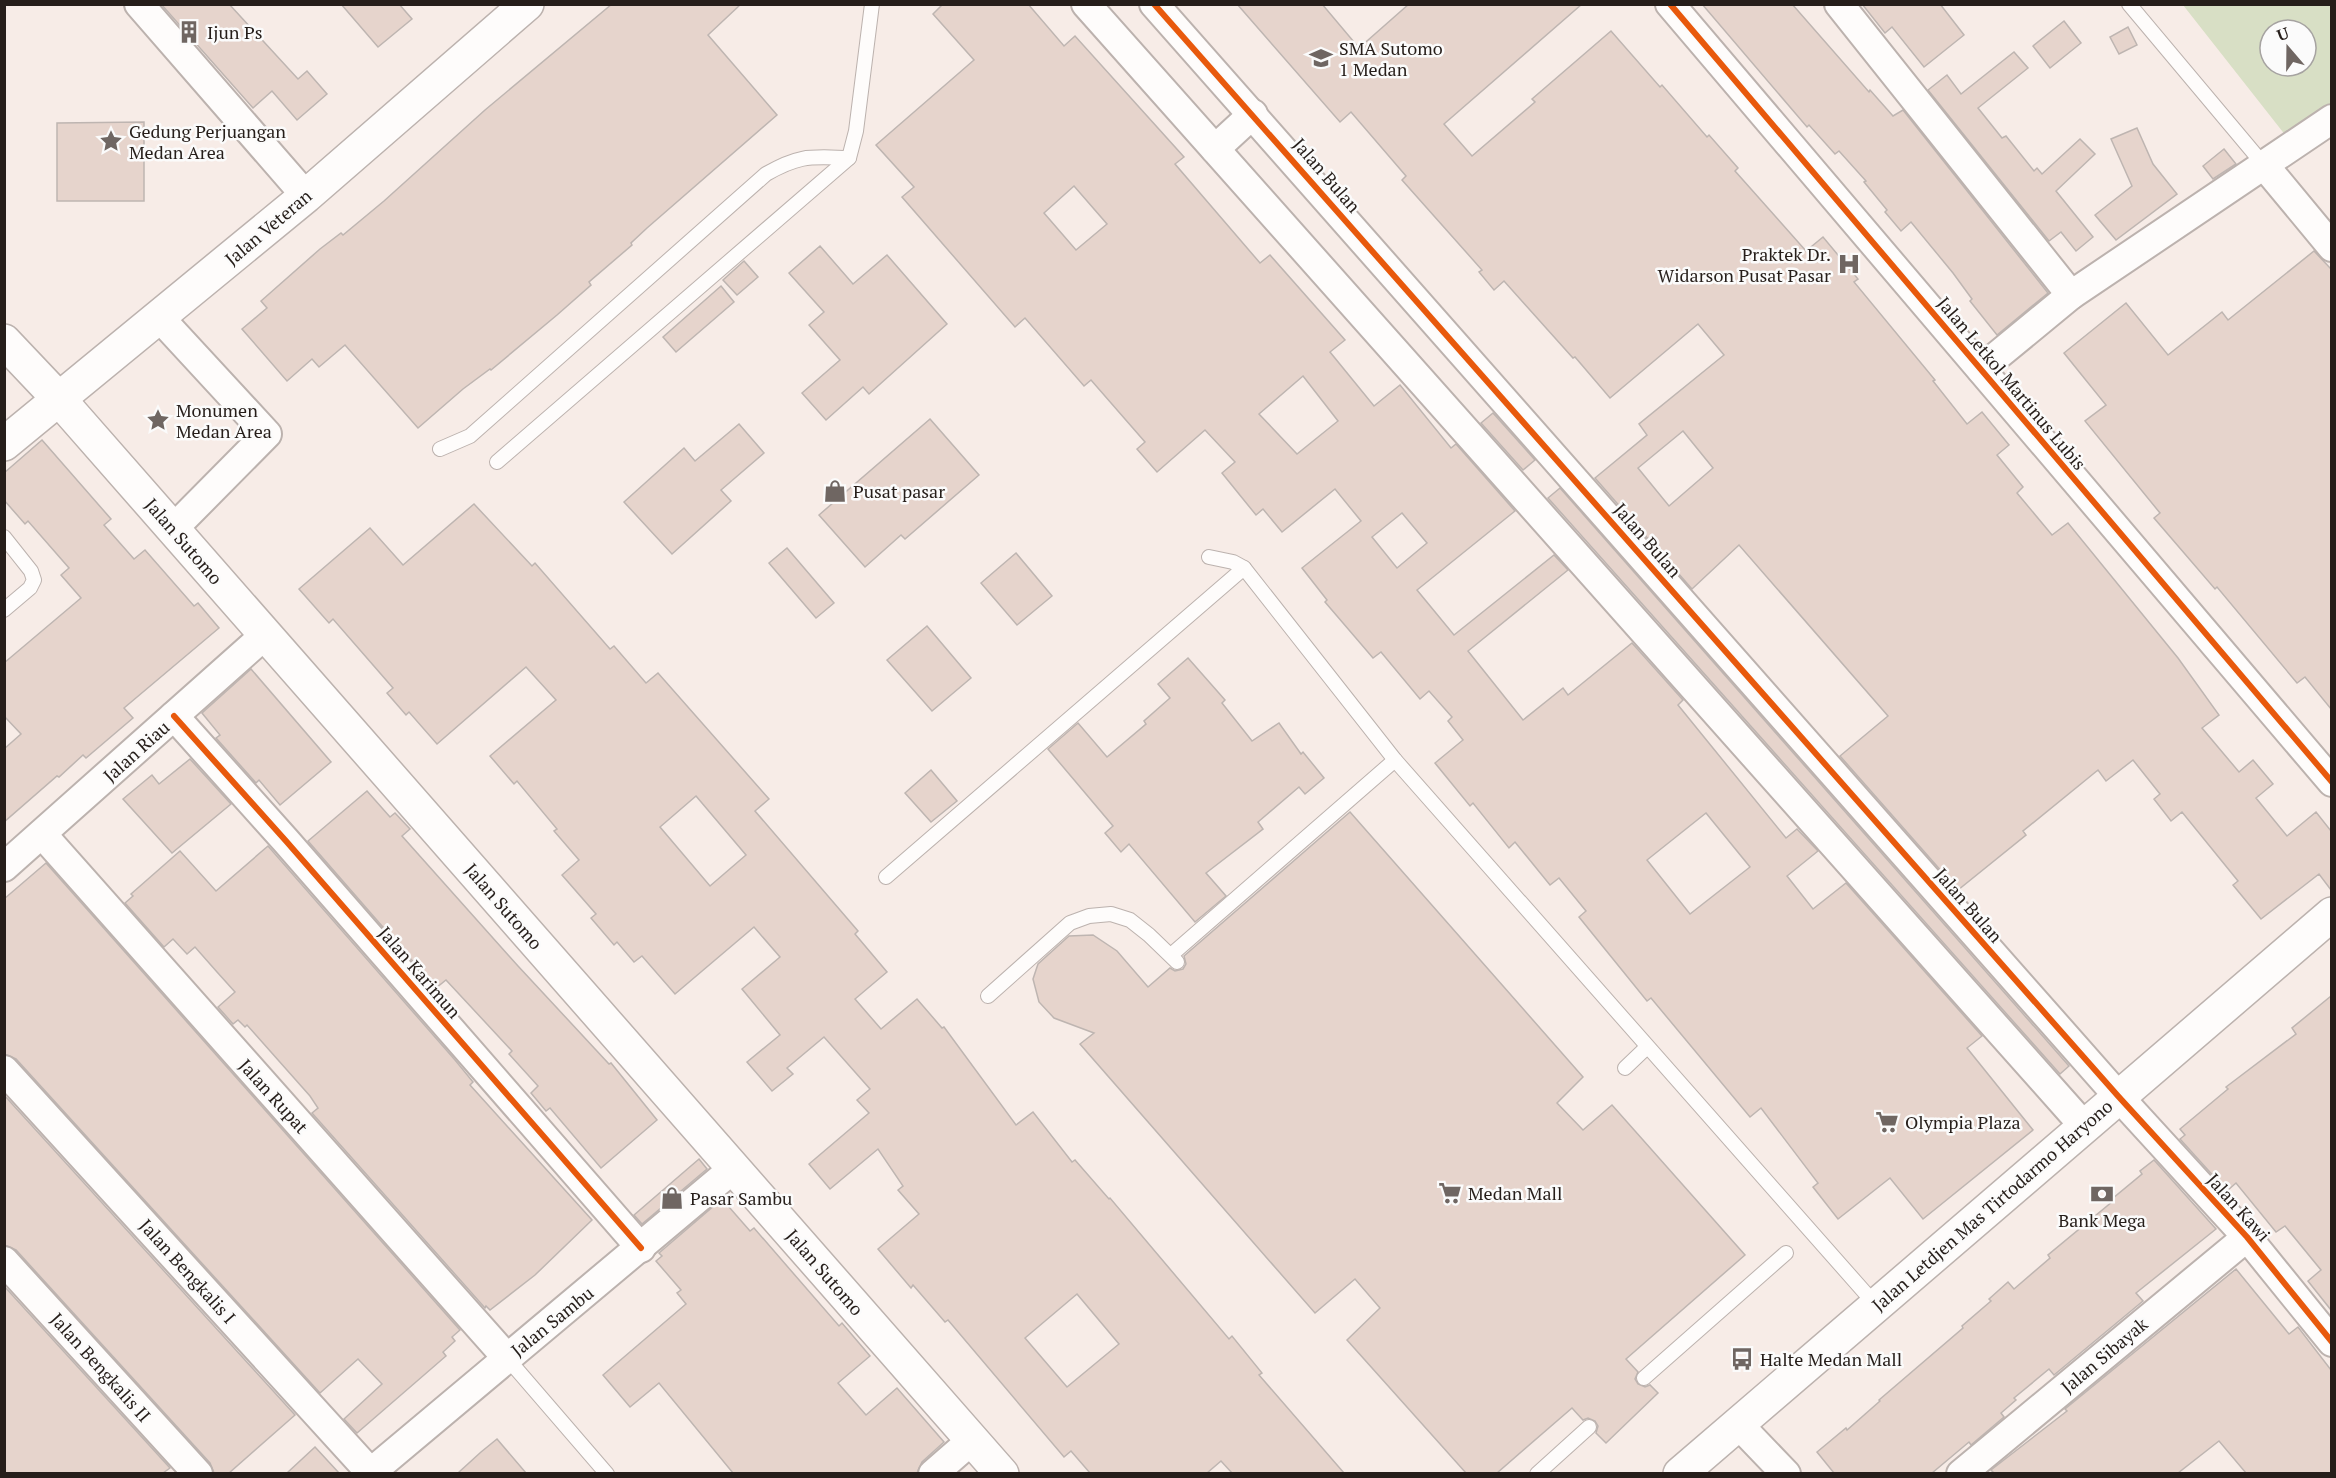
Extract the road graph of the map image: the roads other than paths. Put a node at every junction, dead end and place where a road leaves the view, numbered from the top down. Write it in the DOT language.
graph roads {
  1 [pos="139,4"];
  2 [pos="527,4"];
  3 [pos="872,4"];
  4 [pos="1086,4"];
  5 [pos="1154,4"];
  6 [pos="1670,4"];
  7 [pos="1839,4"];
  8 [pos="2129,4"];
  9 [pos="1253,114"];
  10 [pos="2331,119"];
  11 [pos="1215,149"];
  12 [pos="849,158"];
  13 [pos="2264,165"];
  14 [pos="306,196"];
  15 [pos="2331,247"];
  16 [pos="2071,295"];
  17 [pos="159,317"];
  18 [pos="4,341"];
  19 [pos="1981,369"];
  20 [pos="58,398"];
  21 [pos="4,444"];
  22 [pos="440,449"];
  23 [pos="497,462"];
  24 [pos="173,529"];
  25 [pos="4,537"];
  26 [pos="1209,558"];
  27 [pos="1244,568"];
  28 [pos="4,610"];
  29 [pos="266,634"];
  30 [pos="174,716"];
  31 [pos="1395,760"];
  32 [pos="2331,782"];
  33 [pos="42,834"];
  34 [pos="4,867"];
  35 [pos="886,877"];
  36 [pos="2331,914"];
  37 [pos="988,996"];
  38 [pos="1647,1047"];
  39 [pos="1625,1068"];
  40 [pos="4,1070"];
  41 [pos="2118,1096"];
  42 [pos="2084,1126"];
  43 [pos="734,1168"];
  44 [pos="2247,1236"];
  45 [pos="640,1248"];
  46 [pos="1786,1253"];
  47 [pos="4,1261"];
  48 [pos="1875,1304"];
  49 [pos="2328,1330"];
  50 [pos="507,1358"];
  51 [pos="1644,1378"];
  52 [pos="1739,1425"];
  53 [pos="1589,1427"];
  54 [pos="972,1440"];
  55 [pos="198,1473"];
  56 [pos="370,1473"];
  57 [pos="607,1473"];
  58 [pos="933,1473"];
  59 [pos="1002,1473"];
  60 [pos="1537,1473"];
  61 [pos="1680,1473"];
  62 [pos="1786,1473"];
  63 [pos="1961,1473"];
  1 -- 14 [label="street"];
  2 -- 14 [label="main road, Jalan Veteran"];
  3 -- 12 [label="lane"];
  4 -- 11 [label="street"];
  5 -- 9 [label="street, Jalan Bulan"];
  6 -- 19 [label="street, Jalan Letkol Martinus Lubis"];
  7 -- 16 [label="street"];
  8 -- 13 [label="lane"];
  9 -- 11 [label="street"];
  9 -- 41 [label="street, Jalan Bulan"];
  10 -- 13 [label="street"];
  11 -- 42 [label="street"];
  12 -- 22 [label="lane"];
  12 -- 23 [label="lane"];
  13 -- 15 [label="street"];
  13 -- 16 [label="street"];
  14 -- 17 [label="main road, Jalan Veteran"];
  16 -- 19 [label="street"];
  17 -- 20 [label="main road, Jalan Veteran"];
  17 -- 24 [label="street"];
  18 -- 20 [label="main road, Jalan Sutomo"];
  19 -- 32 [label="street, Jalan Letkol Martinus Lubis"];
  20 -- 21 [label="main road, Jalan Veteran"];
  20 -- 24 [label="main road, Jalan Sutomo"];
  24 -- 29 [label="main road, Jalan Sutomo"];
  25 -- 28 [label="lane"];
  26 -- 27 [label="lane"];
  27 -- 31 [label="lane"];
  27 -- 35 [label="lane"];
  29 -- 30 [label="street, Jalan Riau"];
  29 -- 43 [label="main road, Jalan Sutomo"];
  30 -- 33 [label="street, Jalan Riau"];
  30 -- 45 [label="street, Jalan Karimun"];
  31 -- 37 [label="lane"];
  31 -- 38 [label="lane"];
  33 -- 34 [label="street, Jalan Riau"];
  33 -- 50 [label="street, Jalan Rupat"];
  36 -- 41 [label="main road, Jalan Letdjen Mas Tirtodarmo Haryono"];
  38 -- 39 [label="lane"];
  38 -- 48 [label="lane"];
  40 -- 56 [label="street, Jalan Bengkalis I"];
  41 -- 42 [label="main road, Jalan Letdjen Mas Tirtodarmo Haryono"];
  41 -- 44 [label="street, Jalan Kawi"];
  42 -- 48 [label="main road, Jalan Letdjen Mas Tirtodarmo Haryono"];
  43 -- 45 [label="street, Jalan Sambu"];
  43 -- 54 [label="main road, Jalan Sutomo"];
  44 -- 49 [label="street, Jalan Kawi"];
  44 -- 63 [label="street, Jalan Sibayak"];
  45 -- 50 [label="street, Jalan Sambu"];
  46 -- 51 [label="lane"];
  47 -- 55 [label="street, Jalan Bengkalis II"];
  48 -- 52 [label="main road, Jalan Letdjen Mas Tirtodarmo Haryono"];
  50 -- 56 [label="street, Jalan Sambu"];
  50 -- 57 [label="lane"];
  52 -- 61 [label="main road, Jalan Letdjen Mas Tirtodarmo Haryono"];
  52 -- 62 [label="street"];
  53 -- 60 [label="lane"];
  54 -- 58 [label="street"];
  54 -- 59 [label="main road, Jalan Sutomo"];
}
